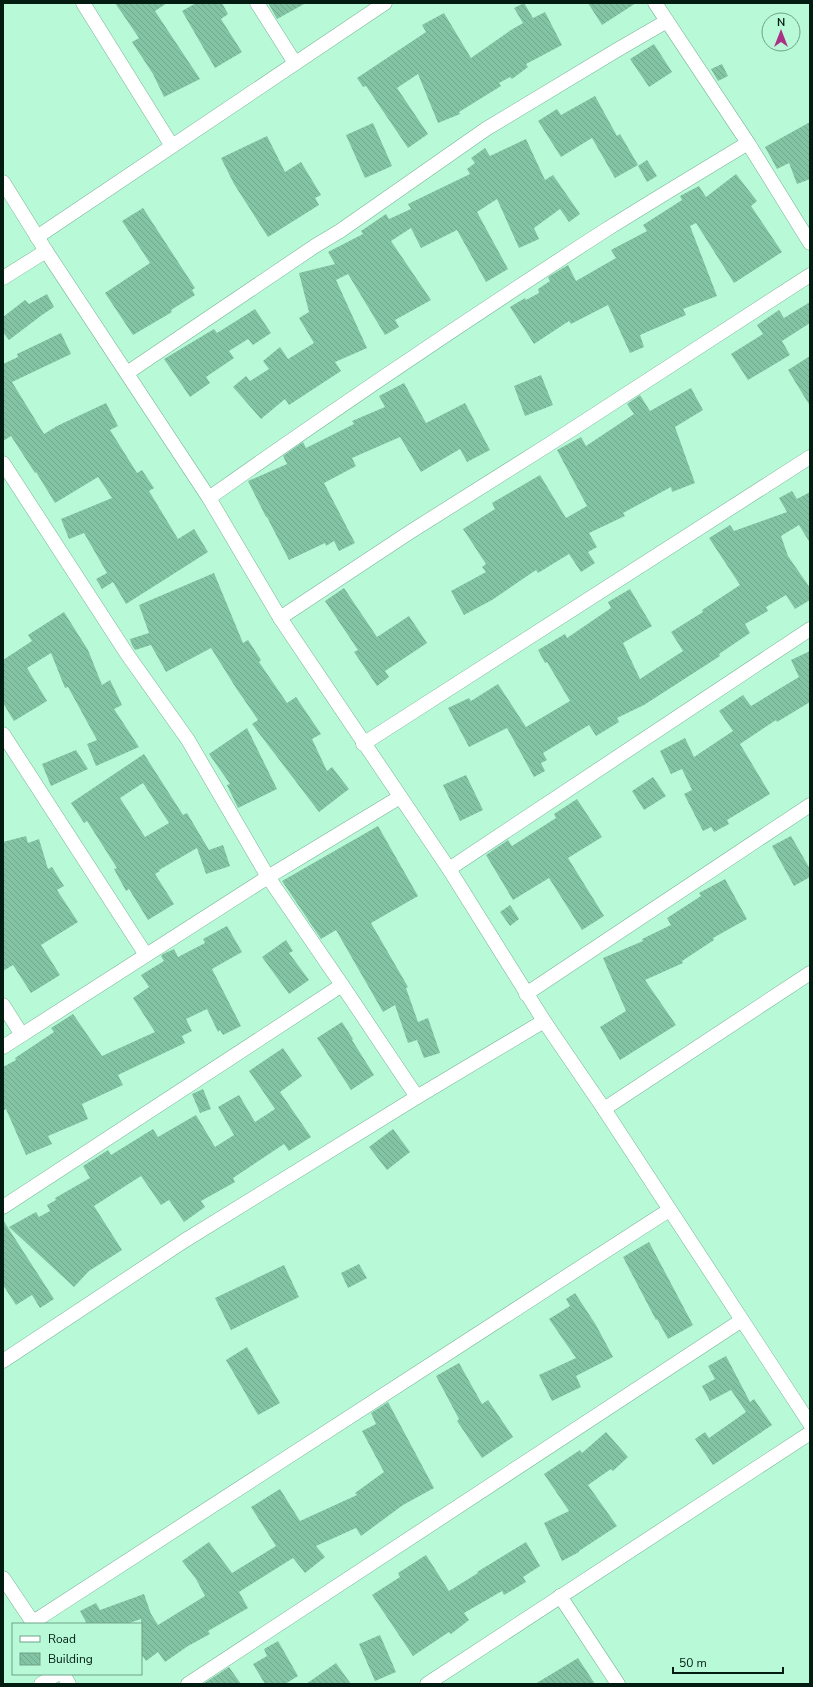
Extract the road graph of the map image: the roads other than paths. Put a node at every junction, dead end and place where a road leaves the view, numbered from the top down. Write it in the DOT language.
graph roads {
  1 [pos="82,3"];
  2 [pos="257,3"];
  3 [pos="385,3"];
  4 [pos="655,3"];
  5 [pos="667,21"];
  6 [pos="295,63"];
  7 [pos="748,143"];
  8 [pos="172,146"];
  9 [pos="3,182"];
  10 [pos="37,237"];
  11 [pos="810,242"];
  12 [pos="46,251"];
  13 [pos="810,275"];
  14 [pos="3,278"];
  15 [pos="127,374"];
  16 [pos="810,457"];
  17 [pos="3,463"];
  18 [pos="209,498"];
  19 [pos="280,618"];
  20 [pos="810,629"];
  21 [pos="3,734"];
  22 [pos="363,744"];
  23 [pos="400,797"];
  24 [pos="810,805"];
  25 [pos="449,869"];
  26 [pos="268,877"];
  27 [pos="146,955"];
  28 [pos="810,973"];
  29 [pos="342,985"];
  30 [pos="526,994"];
  31 [pos="3,1005"];
  32 [pos="544,1021"];
  33 [pos="22,1034"];
  34 [pos="3,1047"];
  35 [pos="417,1097"];
  36 [pos="604,1109"];
  37 [pos="3,1207"];
  38 [pos="669,1210"];
  39 [pos="742,1320"];
  40 [pos="3,1361"];
  41 [pos="810,1424"];
  42 [pos="810,1433"];
  43 [pos="3,1578"];
  44 [pos="560,1596"];
  45 [pos="33,1623"];
  46 [pos="55,1675"];
  47 [pos="64,1675"];
  48 [pos="436,1682"];
  49 [pos="41,1684"];
  50 [pos="69,1684"];
  51 [pos="188,1684"];
  52 [pos="618,1684"];
  1 -- 8 [label="street"];
  2 -- 6 [label="street"];
  3 -- 6 [label="street"];
  4 -- 5 [label="street"];
  5 -- 7 [label="street"];
  5 -- 15 [label="street"];
  6 -- 8 [label="street"];
  7 -- 11 [label="street"];
  7 -- 18 [label="street"];
  8 -- 10 [label="street"];
  9 -- 10 [label="street"];
  10 -- 12 [label="street"];
  12 -- 14 [label="street"];
  12 -- 15 [label="street"];
  13 -- 19 [label="street"];
  15 -- 18 [label="street"];
  16 -- 22 [label="street"];
  17 -- 26 [label="street"];
  18 -- 19 [label="street"];
  19 -- 22 [label="street"];
  20 -- 25 [label="street"];
  21 -- 27 [label="street"];
  22 -- 23 [label="street"];
  23 -- 25 [label="street"];
  23 -- 26 [label="street"];
  24 -- 30 [label="street"];
  25 -- 30 [label="street"];
  26 -- 27 [label="street"];
  26 -- 29 [label="street"];
  27 -- 33 [label="street"];
  28 -- 36 [label="street"];
  29 -- 35 [label="street"];
  29 -- 37 [label="street"];
  30 -- 32 [label="street"];
  31 -- 33 [label="street"];
  32 -- 35 [label="street"];
  32 -- 36 [label="street"];
  33 -- 34 [label="street"];
  35 -- 40 [label="street"];
  36 -- 38 [label="street"];
  38 -- 39 [label="street"];
  38 -- 45 [label="street"];
  39 -- 41 [label="street"];
  39 -- 51 [label="street"];
  42 -- 44 [label="street"];
  43 -- 45 [label="street"];
  44 -- 48 [label="street"];
  44 -- 52 [label="street"];
  46 -- 49 [label="street"];
  47 -- 50 [label="street"];
}
